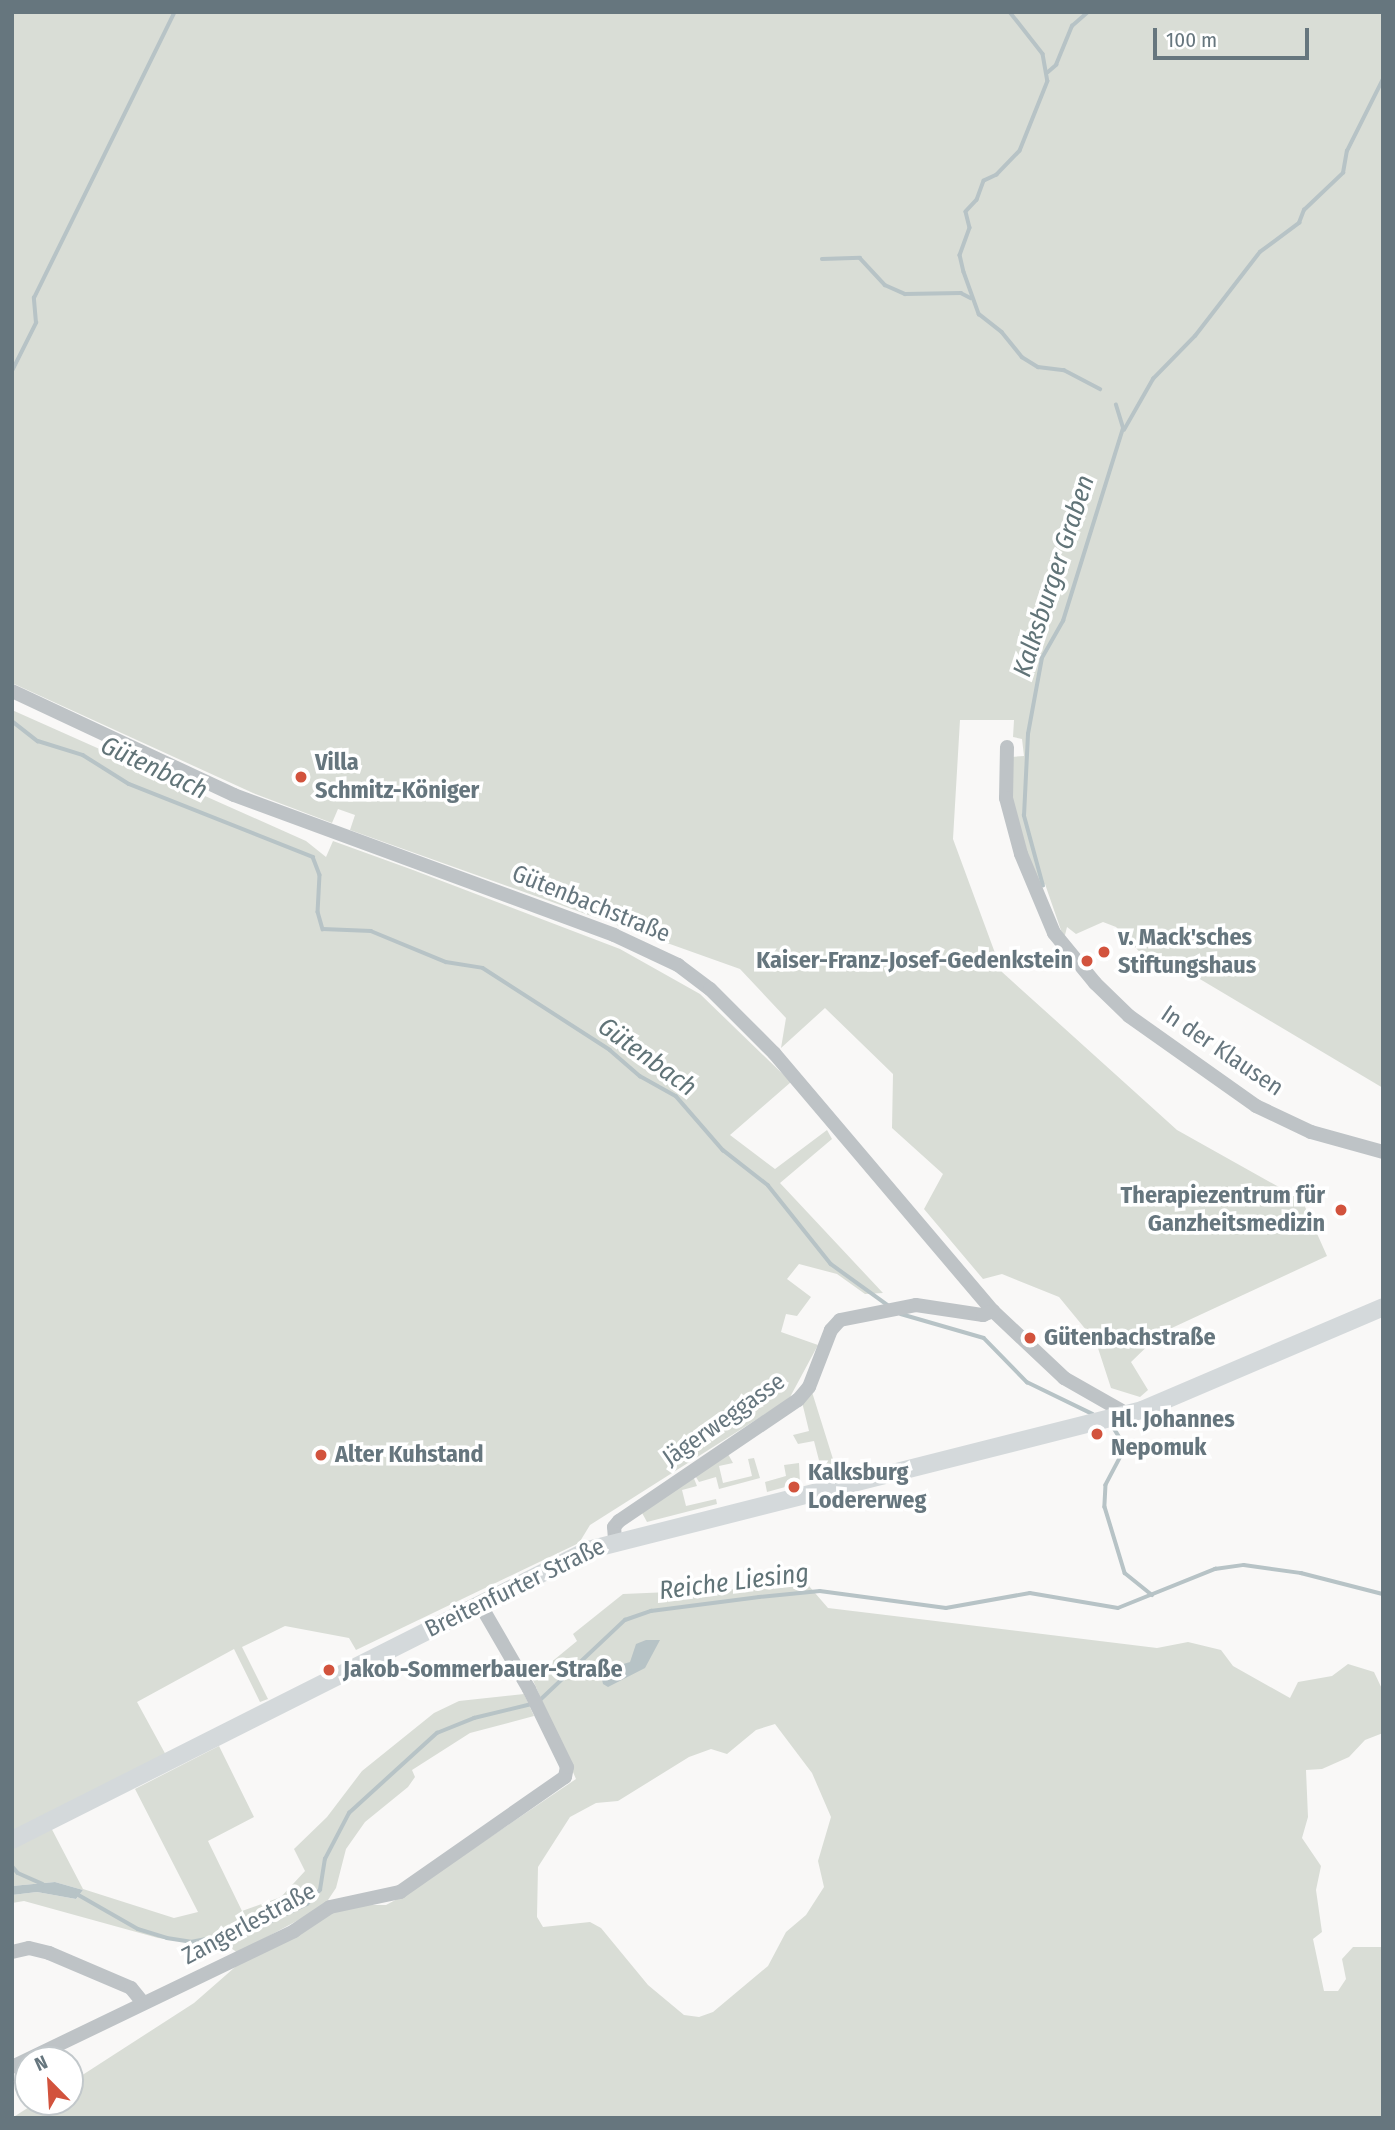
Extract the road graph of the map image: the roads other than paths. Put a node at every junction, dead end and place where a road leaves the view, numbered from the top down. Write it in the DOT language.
graph roads {
  1 [pos="12,691"];
  2 [pos="1007,747"];
  3 [pos="1383,1152"];
  4 [pos="1383,1307"];
  5 [pos="993,1311"];
  6 [pos="1122,1415"];
  7 [pos="615,1540"];
  8 [pos="480,1604"];
  9 [pos="12,1840"];
  10 [pos="12,1952"];
  11 [pos="143,2003"];
  12 [pos="12,2067"];
  1 -- 5 [label="street, Gütenbachstraße"];
  2 -- 3 [label="street, In der Klausen"];
  4 -- 6 [label="main road"];
  5 -- 6 [label="street, Gütenbachstraße"];
  5 -- 7 [label="street, Jägerweggasse"];
  6 -- 7 [label="main road, Breitenfurter Straße"];
  7 -- 8 [label="main road, Breitenfurter Straße"];
  8 -- 9 [label="main road, Breitenfurter Straße"];
  8 -- 11 [label="street, Zangerlestraße"];
  10 -- 11 [label="street"];
  11 -- 12 [label="street, Zangerlestraße"];
}
